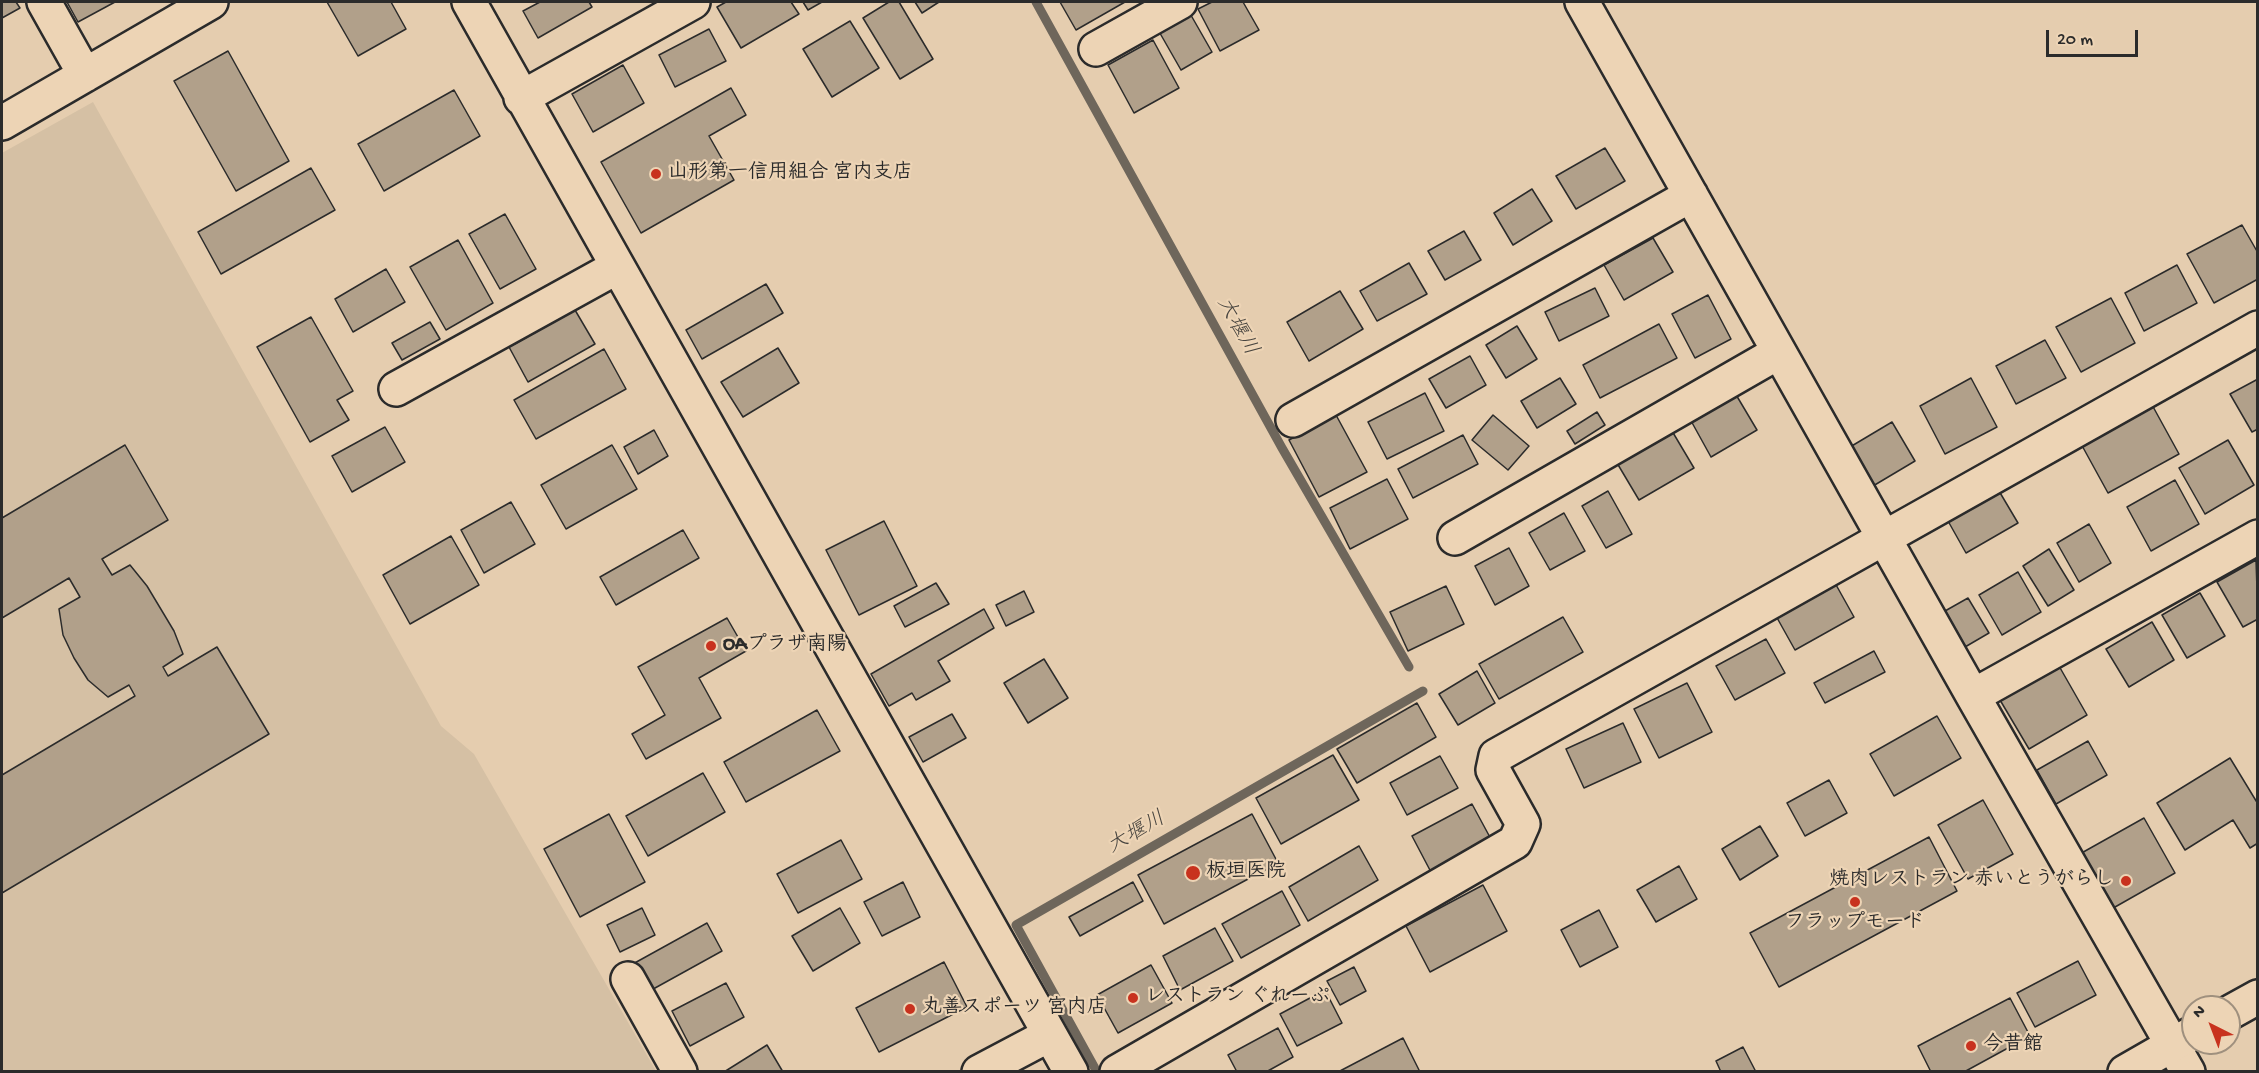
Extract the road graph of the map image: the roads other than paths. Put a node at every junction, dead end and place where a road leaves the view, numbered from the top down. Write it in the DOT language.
graph roads {
  1 [pos="44,2"];
  2 [pos="212,2"];
  3 [pos="469,2"];
  4 [pos="693,2"];
  5 [pos="1180,2"];
  6 [pos="1582,2"];
  7 [pos="1096,48"];
  8 [pos="85,75"];
  9 [pos="521,98"];
  10 [pos="2,123"];
  11 [pos="1691,195"];
  12 [pos="617,267"];
  13 [pos="2258,328"];
  14 [pos="1779,352"];
  15 [pos="396,389"];
  16 [pos="1293,420"];
  17 [pos="2258,537"];
  18 [pos="1455,538"];
  19 [pos="1884,539"];
  20 [pos="1973,696"];
  21 [pos="628,979"];
  22 [pos="2258,997"];
  23 [pos="2241,1006"];
  24 [pos="1049,1035"];
  25 [pos="2181,1045"];
  26 [pos="2181,1051"];
  27 [pos="680,1071"];
  28 [pos="979,1071"];
  29 [pos="1071,1071"];
  30 [pos="1117,1071"];
  31 [pos="2125,1071"];
  1 -- 8 [label="main road"];
  2 -- 8 [label="main road"];
  3 -- 9 [label="main road"];
  4 -- 9 [label="main road"];
  5 -- 7 [label="main road"];
  6 -- 11 [label="main road"];
  8 -- 10 [label="main road"];
  9 -- 12 [label="main road"];
  11 -- 14 [label="main road"];
  11 -- 16 [label="main road"];
  12 -- 15 [label="main road"];
  12 -- 24 [label="main road"];
  13 -- 19 [label="main road"];
  14 -- 18 [label="main road"];
  14 -- 19 [label="main road"];
  17 -- 20 [label="main road"];
  19 -- 20 [label="main road"];
  19 -- 30 [label="main road"];
  20 -- 25 [label="main road"];
  21 -- 27 [label="main road"];
  22 -- 23 [label="main road"];
  24 -- 28 [label="main road"];
  24 -- 29 [label="main road"];
  26 -- 31 [label="main road"];
}
